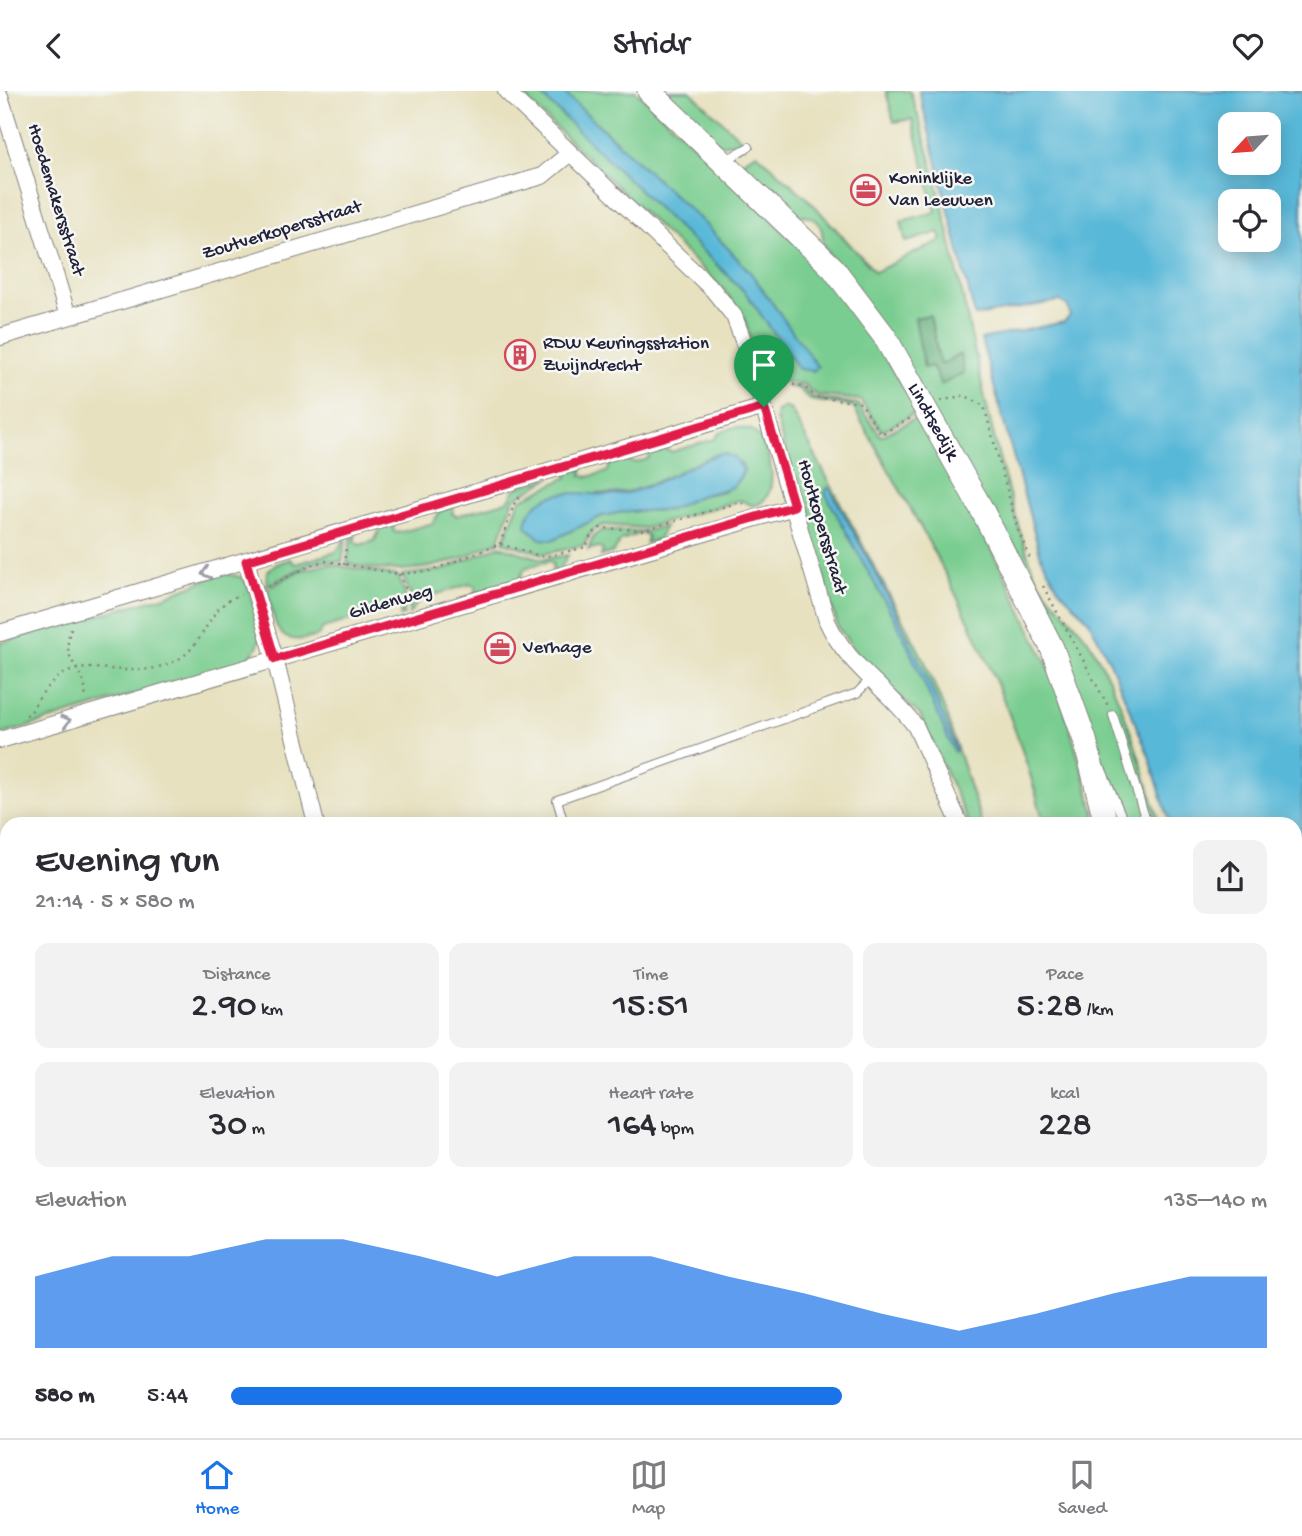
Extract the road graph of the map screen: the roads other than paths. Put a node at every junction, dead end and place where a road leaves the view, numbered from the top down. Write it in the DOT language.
graph roads {
  1 [pos="506,91"];
  2 [pos="649,91"];
  3 [pos="0,96"];
  4 [pos="749,147"];
  5 [pos="569,153"];
  6 [pos="723,162"];
  7 [pos="68,316"];
  8 [pos="0,337"];
  9 [pos="764,407"];
  10 [pos="794,506"];
  11 [pos="246,561"];
  12 [pos="0,633"];
  13 [pos="275,659"];
  14 [pos="870,680"];
  15 [pos="1113,715"];
  16 [pos="0,740"];
  17 [pos="1085,740"];
  18 [pos="314,817"];
  19 [pos="562,817"];
  20 [pos="957,817"];
  21 [pos="1104,817"];
  22 [pos="1122,817"];
  23 [pos="1145,817"];
  1 -- 5 [label="street, Houtkopersstraat"];
  2 -- 6 [label="street, Lindtsedijk"];
  3 -- 7 [label="street, Hoedemakersstraat"];
  4 -- 6 [label="lane"];
  5 -- 7 [label="street, Zoutverkopersstraat"];
  5 -- 9 [label="street, Houtkopersstraat"];
  6 -- 17 [label="street, Lindtsedijk"];
  7 -- 8 [label="street, Zoutverkopersstraat"];
  9 -- 10 [label="street, Houtkopersstraat"];
  9 -- 11 [label="street"];
  10 -- 13 [label="street, Gildenweg"];
  10 -- 14 [label="street, Houtkopersstraat"];
  11 -- 12 [label="street, one-way"];
  11 -- 13 [label="street"];
  16 -- 13 [label="street, Gildenweg, one-way"];
  13 -- 18 [label="street"];
  14 -- 19 [label="lane"];
  14 -- 20 [label="street, Houtkopersstraat"];
  15 -- 23 [label="lane"];
  17 -- 21 [label="street, Lindtsedijk"];
  17 -- 22 [label="lane"];
}
